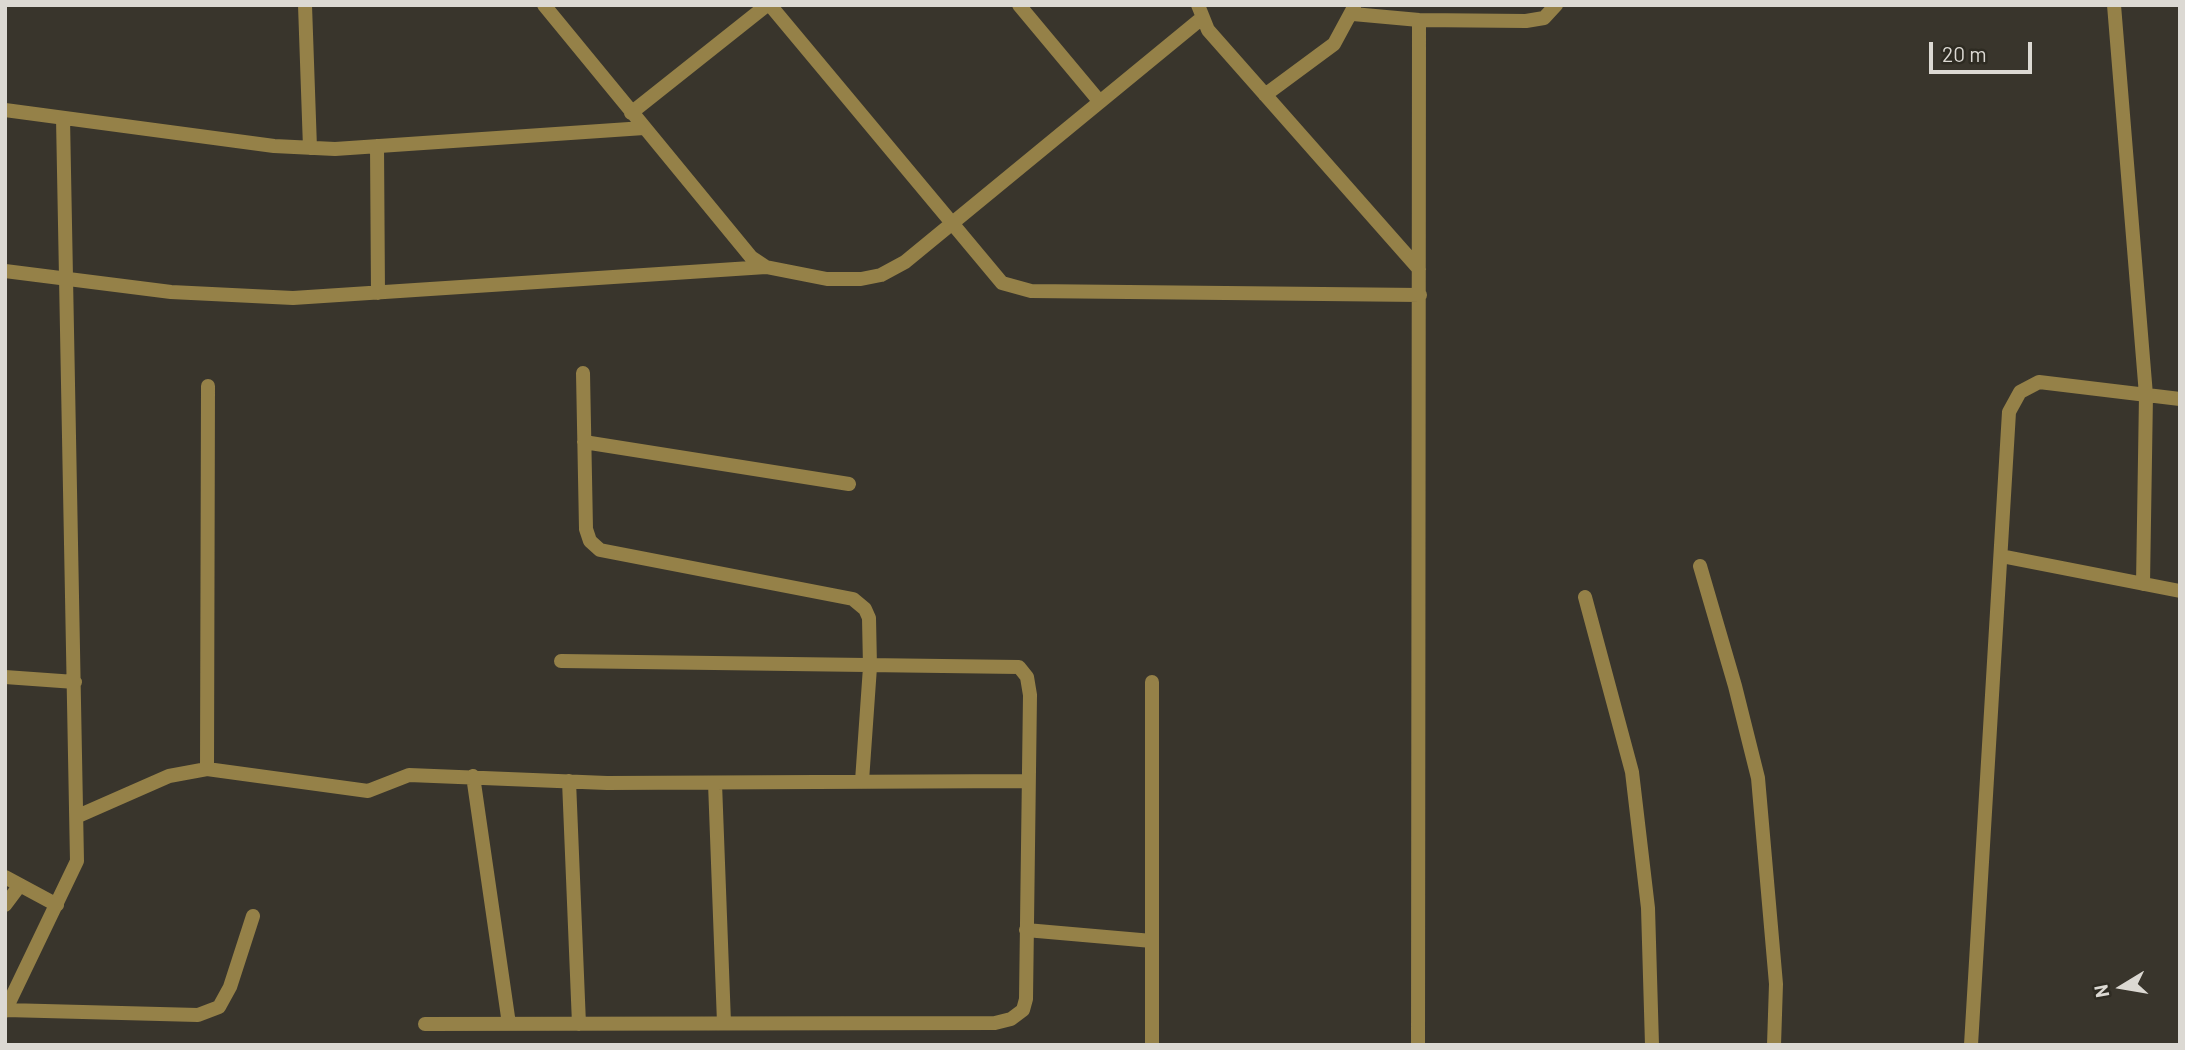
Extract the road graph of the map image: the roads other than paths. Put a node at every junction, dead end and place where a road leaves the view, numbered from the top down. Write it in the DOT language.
graph roads {
  1 [pos="305,5"];
  2 [pos="544,5"];
  3 [pos="768,5"];
  4 [pos="1019,5"];
  5 [pos="1556,5"];
  6 [pos="2114,5"];
  7 [pos="1354,9"];
  8 [pos="1200,12"];
  9 [pos="1419,20"];
  10 [pos="1265,95"];
  11 [pos="1100,102"];
  12 [pos="5,110"];
  13 [pos="631,113"];
  14 [pos="63,118"];
  15 [pos="644,128"];
  16 [pos="377,146"];
  17 [pos="310,148"];
  18 [pos="951,224"];
  19 [pos="766,267"];
  20 [pos="1419,269"];
  21 [pos="5,271"];
  22 [pos="64,277"];
  23 [pos="378,293"];
  24 [pos="1420,295"];
  25 [pos="583,373"];
  26 [pos="208,386"];
  27 [pos="2146,395"];
  28 [pos="2180,399"];
  29 [pos="584,442"];
  30 [pos="849,484"];
  31 [pos="2001,556"];
  32 [pos="1700,566"];
  33 [pos="2143,584"];
  34 [pos="2180,591"];
  35 [pos="1585,597"];
  36 [pos="561,661"];
  37 [pos="870,667"];
  38 [pos="5,677"];
  39 [pos="75,682"];
  40 [pos="1152,682"];
  41 [pos="207,769"];
  42 [pos="473,776"];
  43 [pos="569,781"];
  44 [pos="862,781"];
  45 [pos="1026,781"];
  46 [pos="715,783"];
  47 [pos="78,816"];
  48 [pos="5,877"];
  49 [pos="20,885"];
  50 [pos="5,905"];
  51 [pos="57,905"];
  52 [pos="253,916"];
  53 [pos="1026,930"];
  54 [pos="1152,941"];
  55 [pos="6,1011"];
  56 [pos="724,1023"];
  57 [pos="425,1024"];
  58 [pos="509,1024"];
  59 [pos="579,1024"];
  60 [pos="1152,1045"];
  61 [pos="1418,1045"];
  62 [pos="1652,1045"];
  63 [pos="1774,1045"];
  64 [pos="1971,1045"];
  1 -- 17 [label="street"];
  2 -- 13 [label="street"];
  3 -- 13 [label="street"];
  3 -- 18 [label="street"];
  4 -- 11 [label="street"];
  5 -- 9 [label="street"];
  6 -- 27 [label="street"];
  7 -- 9 [label="street"];
  7 -- 10 [label="street"];
  8 -- 10 [label="street"];
  8 -- 11 [label="street"];
  9 -- 20 [label="street"];
  10 -- 20 [label="street"];
  11 -- 18 [label="street"];
  12 -- 14 [label="street"];
  13 -- 15 [label="street"];
  14 -- 17 [label="street"];
  14 -- 22 [label="street"];
  15 -- 16 [label="street"];
  15 -- 19 [label="street"];
  16 -- 17 [label="street"];
  16 -- 23 [label="street"];
  18 -- 19 [label="street"];
  18 -- 24 [label="street"];
  19 -- 23 [label="street"];
  20 -- 24 [label="street"];
  21 -- 22 [label="street"];
  22 -- 23 [label="street"];
  22 -- 39 [label="street"];
  24 -- 61 [label="street"];
  25 -- 29 [label="street"];
  26 -- 41 [label="street"];
  27 -- 28 [label="street"];
  27 -- 31 [label="street"];
  27 -- 33 [label="street"];
  29 -- 30 [label="street"];
  29 -- 37 [label="street"];
  31 -- 33 [label="street"];
  31 -- 64 [label="street"];
  32 -- 63 [label="street"];
  33 -- 34 [label="street"];
  35 -- 62 [label="street"];
  36 -- 37 [label="street"];
  37 -- 44 [label="street"];
  37 -- 45 [label="street"];
  38 -- 39 [label="street"];
  39 -- 47 [label="street"];
  40 -- 54 [label="street"];
  41 -- 42 [label="street"];
  41 -- 47 [label="street"];
  42 -- 43 [label="street"];
  42 -- 58 [label="street"];
  43 -- 46 [label="street"];
  43 -- 59 [label="street"];
  44 -- 45 [label="street"];
  44 -- 46 [label="street"];
  45 -- 53 [label="street"];
  46 -- 56 [label="street"];
  47 -- 51 [label="street"];
  48 -- 49 [label="street"];
  49 -- 50 [label="street"];
  49 -- 51 [label="street"];
  51 -- 55 [label="street"];
  52 -- 55 [label="street"];
  53 -- 54 [label="street"];
  53 -- 56 [label="street"];
  54 -- 60 [label="street"];
  56 -- 59 [label="street"];
  57 -- 58 [label="street"];
  58 -- 59 [label="street"];
}
